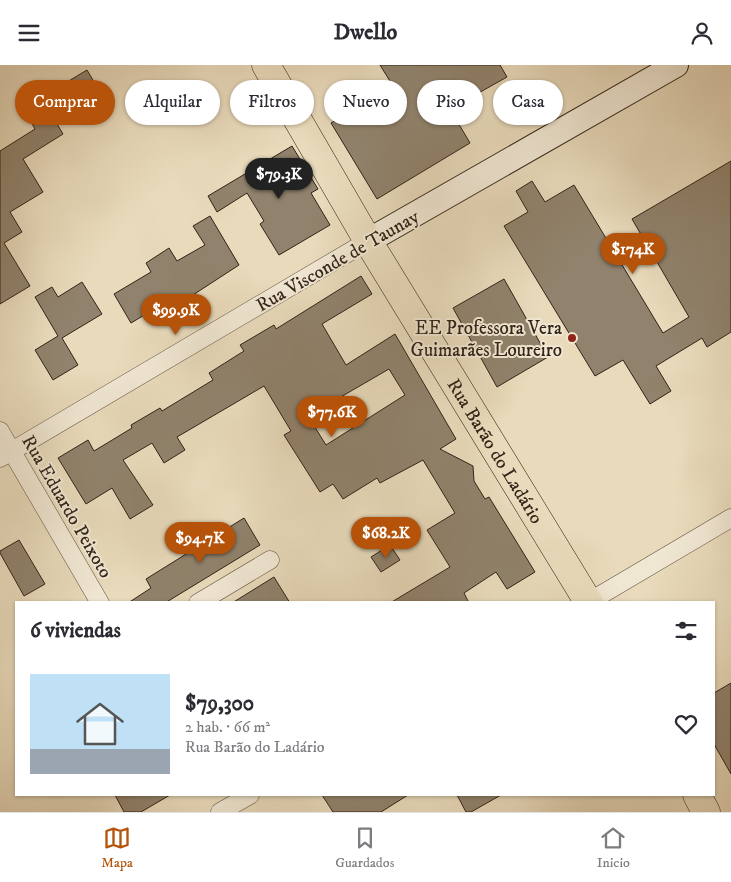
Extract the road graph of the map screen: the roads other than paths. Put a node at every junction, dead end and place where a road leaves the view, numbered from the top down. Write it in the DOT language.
graph roads {
  1 [pos="266,65"];
  2 [pos="676,65"];
  3 [pos="368,241"];
  4 [pos="0,431"];
  5 [pos="6,455"];
  6 [pos="731,518"];
  7 [pos="270,560"];
  8 [pos="99,601"];
  9 [pos="201,601"];
  10 [pos="587,601"];
  11 [pos="590,601"];
  12 [pos="248,796"];
  13 [pos="697,796"];
  14 [pos="222,807"];
  15 [pos="706,812"];
  1 -- 3 [label="main road, Rua Barão do Ladário"];
  2 -- 3 [label="street, Rua Visconde de Taunay"];
  3 -- 5 [label="street, Rua Visconde de Taunay"];
  3 -- 10 [label="main road, Rua Barão do Ladário"];
  4 -- 5 [label="street, Rua Eduardo Peixoto"];
  5 -- 8 [label="street, Rua Eduardo Peixoto"];
  6 -- 11 [label="street"];
  7 -- 9 [label="street"];
  12 -- 14 [label="street"];
  13 -- 15 [label="main road"];
}
